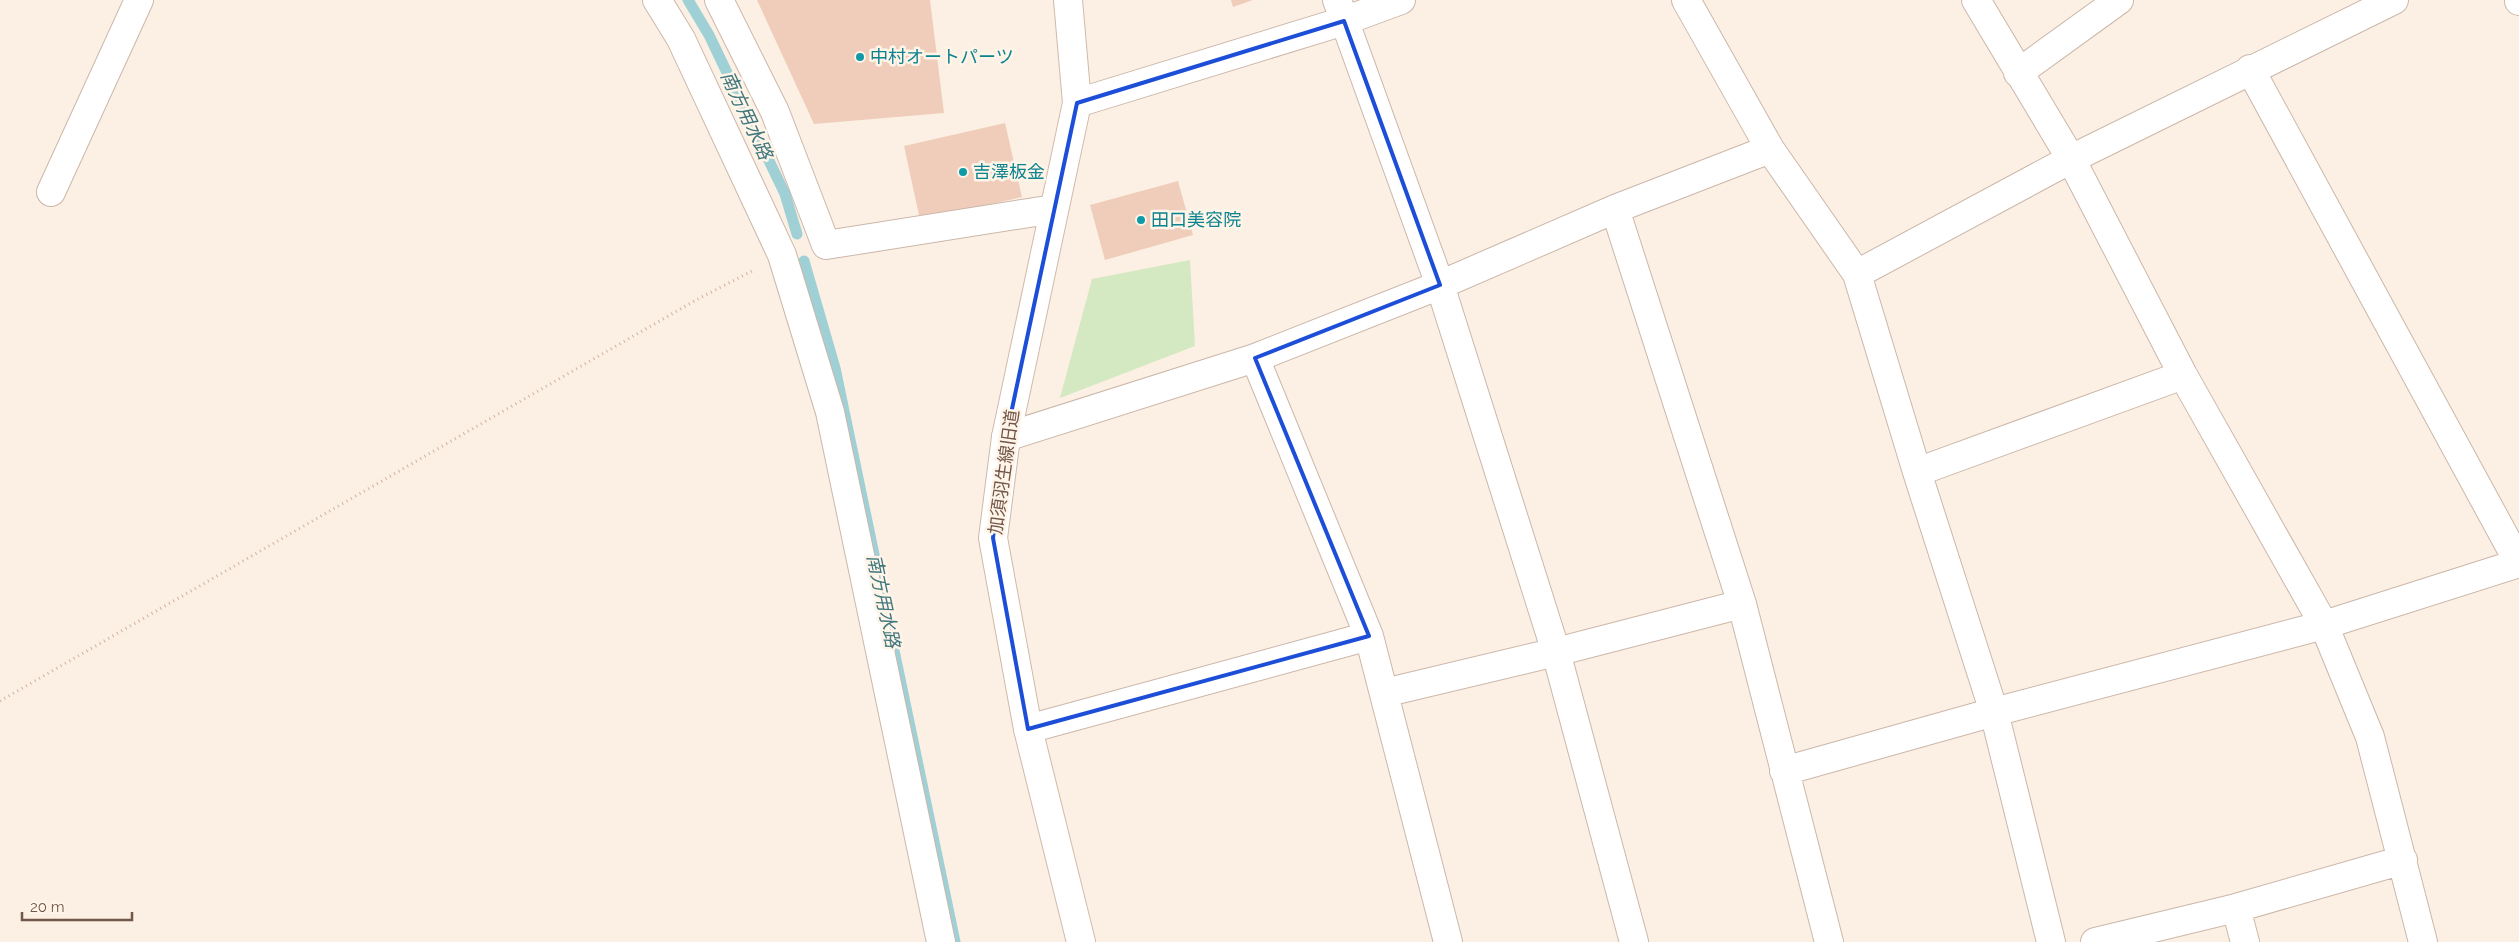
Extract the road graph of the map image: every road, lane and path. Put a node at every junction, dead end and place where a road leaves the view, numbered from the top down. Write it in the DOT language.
graph roads {
  1 [pos="139,0"];
  2 [pos="657,0"];
  3 [pos="720,0"];
  4 [pos="1068,0"];
  5 [pos="1401,0"];
  6 [pos="1686,0"];
  7 [pos="1976,0"];
  8 [pos="2120,0"];
  9 [pos="2394,0"];
  10 [pos="1341,10"];
  11 [pos="2250,69"];
  12 [pos="2018,73"];
  13 [pos="1077,103"];
  14 [pos="1770,149"];
  15 [pos="2071,159"];
  16 [pos="51,192"];
  17 [pos="1054,208"];
  18 [pos="1615,209"];
  19 [pos="782,255"];
  20 [pos="1858,274"];
  21 [pos="1440,285"];
  22 [pos="1255,358"];
  23 [pos="2183,375"];
  24 [pos="1006,437"];
  25 [pos="1917,472"];
  26 [pos="2519,563"];
  27 [pos="1742,604"];
  28 [pos="2324,625"];
  29 [pos="1369,636"];
  30 [pos="1556,652"];
  31 [pos="1384,693"];
  32 [pos="0,701"];
  33 [pos="1994,712"];
  34 [pos="1028,729"];
  35 [pos="1784,771"];
  36 [pos="2402,860"];
  37 [pos="2236,908"];
  38 [pos="941,942"];
  39 [pos="1081,942"];
  40 [pos="1448,942"];
  41 [pos="1634,942"];
  42 [pos="1829,942"];
  43 [pos="2051,942"];
  44 [pos="2095,942"];
  45 [pos="2245,942"];
  46 [pos="2423,942"];
  1 -- 16 [label="street"];
  2 -- 19 [label="street"];
  3 -- 17 [label="street"];
  4 -- 13 [label="street, 加須羽生線旧道"];
  5 -- 10 [label="street"];
  6 -- 14 [label="street"];
  7 -- 12 [label="street"];
  8 -- 12 [label="street"];
  9 -- 11 [label="street"];
  10 -- 13 [label="street"];
  10 -- 21 [label="street"];
  11 -- 15 [label="street"];
  11 -- 26 [label="street"];
  12 -- 15 [label="street"];
  13 -- 17 [label="street, 加須羽生線旧道"];
  14 -- 18 [label="street"];
  14 -- 20 [label="street"];
  15 -- 20 [label="street"];
  15 -- 23 [label="street"];
  17 -- 24 [label="street, 加須羽生線旧道"];
  18 -- 21 [label="street"];
  18 -- 27 [label="street"];
  19 -- 32 [label="path"];
  19 -- 38 [label="street"];
  20 -- 25 [label="street"];
  21 -- 22 [label="street"];
  21 -- 30 [label="street"];
  22 -- 24 [label="street"];
  22 -- 29 [label="street"];
  23 -- 25 [label="street"];
  23 -- 28 [label="street"];
  24 -- 34 [label="street, 加須羽生線旧道"];
  25 -- 33 [label="street"];
  26 -- 28 [label="street"];
  27 -- 30 [label="street"];
  27 -- 35 [label="street"];
  28 -- 33 [label="street"];
  28 -- 36 [label="street"];
  29 -- 31 [label="street"];
  29 -- 34 [label="street"];
  30 -- 31 [label="street"];
  30 -- 41 [label="street"];
  31 -- 40 [label="street"];
  33 -- 35 [label="street"];
  33 -- 43 [label="street"];
  34 -- 39 [label="street, 加須羽生線旧道"];
  35 -- 42 [label="street"];
  36 -- 37 [label="street"];
  36 -- 46 [label="street"];
  37 -- 44 [label="street"];
  37 -- 45 [label="street"];
}
